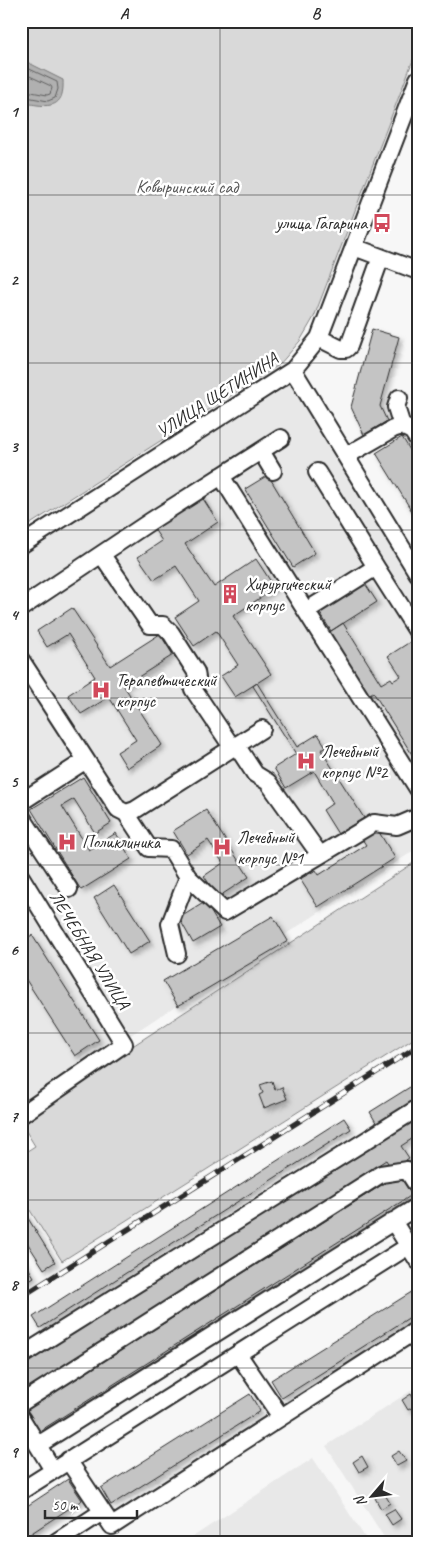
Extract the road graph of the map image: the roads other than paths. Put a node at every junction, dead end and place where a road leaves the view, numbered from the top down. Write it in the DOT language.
graph roads {
  1 [pos="418,79"];
  2 [pos="411,115"];
  3 [pos="354,247"];
  4 [pos="381,257"];
  5 [pos="418,271"];
  6 [pos="319,338"];
  7 [pos="293,370"];
  8 [pos="399,398"];
  9 [pos="402,426"];
  10 [pos="281,438"];
  11 [pos="418,440"];
  12 [pos="261,451"];
  13 [pos="346,456"];
  14 [pos="273,471"];
  15 [pos="317,472"];
  16 [pos="221,476"];
  17 [pos="21,544"];
  18 [pos="102,555"];
  19 [pos="376,567"];
  20 [pos="418,574"];
  21 [pos="21,608"];
  22 [pos="306,611"];
  23 [pos="418,633"];
  24 [pos="21,660"];
  25 [pos="262,729"];
  26 [pos="234,746"];
  27 [pos="86,760"];
  28 [pos="418,789"];
  29 [pos="21,802"];
  30 [pos="126,813"];
  31 [pos="21,816"];
  32 [pos="418,817"];
  33 [pos="320,855"];
  34 [pos="21,877"];
  35 [pos="188,877"];
  36 [pos="69,889"];
  37 [pos="178,954"];
  38 [pos="418,1108"];
  39 [pos="21,1115"];
  40 [pos="418,1187"];
  41 [pos="418,1206"];
  42 [pos="393,1221"];
  43 [pos="413,1243"];
  44 [pos="418,1261"];
  45 [pos="418,1329"];
  46 [pos="238,1354"];
  47 [pos="21,1356"];
  48 [pos="21,1403"];
  49 [pos="281,1417"];
  50 [pos="21,1418"];
  51 [pos="38,1445"];
  52 [pos="68,1460"];
  53 [pos="53,1470"];
  54 [pos="21,1491"];
  55 [pos="102,1512"];
  56 [pos="63,1540"];
  1 -- 2 [label="street, УЛИЦА ЩЕТИНИНА"];
  2 -- 3 [label="street, УЛИЦА ЩЕТИНИНА"];
  3 -- 4 [label="street"];
  3 -- 6 [label="street, УЛИЦА ЩЕТИНИНА"];
  4 -- 5 [label="street"];
  4 -- 6 [label="street"];
  6 -- 7 [label="street, УЛИЦА ЩЕТИНИНА"];
  7 -- 13 [label="street"];
  7 -- 17 [label="street, УЛИЦА ЩЕТИНИНА"];
  8 -- 9 [label="street"];
  9 -- 11 [label="street"];
  9 -- 13 [label="street"];
  10 -- 12 [label="street"];
  12 -- 14 [label="street"];
  12 -- 16 [label="street"];
  13 -- 20 [label="street"];
  15 -- 19 [label="street"];
  16 -- 18 [label="street"];
  16 -- 22 [label="street"];
  18 -- 21 [label="street"];
  18 -- 26 [label="street"];
  19 -- 22 [label="street"];
  19 -- 23 [label="street"];
  22 -- 28 [label="street"];
  24 -- 27 [label="street"];
  25 -- 26 [label="street"];
  26 -- 30 [label="street"];
  26 -- 33 [label="street"];
  27 -- 29 [label="street"];
  27 -- 30 [label="street"];
  30 -- 35 [label="street"];
  31 -- 36 [label="street"];
  32 -- 33 [label="street"];
  33 -- 35 [label="street"];
  34 -- 39 [label="street, ЛЕЧЕБНАЯ УЛИЦА"];
  35 -- 37 [label="street"];
  38 -- 47 [label="street"];
  40 -- 48 [label="street"];
  41 -- 42 [label="street"];
  42 -- 43 [label="street"];
  42 -- 51 [label="street"];
  43 -- 44 [label="street"];
  43 -- 46 [label="street"];
  45 -- 49 [label="street"];
  46 -- 49 [label="street"];
  46 -- 52 [label="street"];
  49 -- 55 [label="street"];
  50 -- 51 [label="street"];
  51 -- 53 [label="street"];
  52 -- 53 [label="street"];
  52 -- 55 [label="street"];
  53 -- 54 [label="street"];
  55 -- 56 [label="street"];
}
